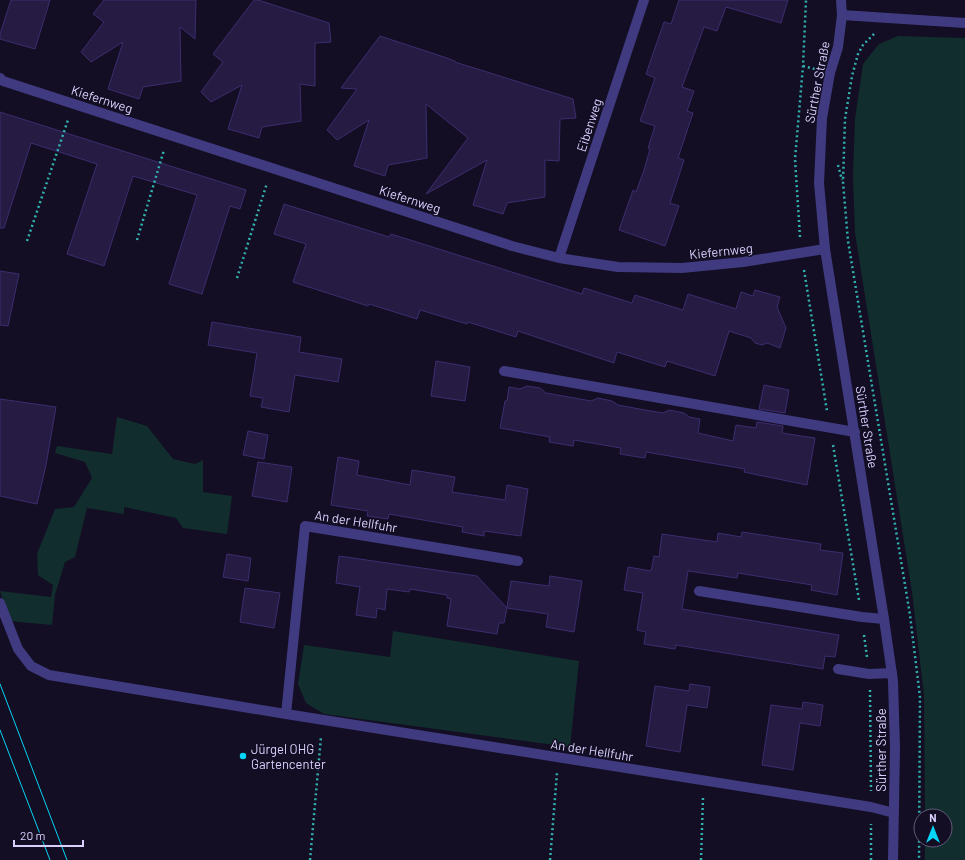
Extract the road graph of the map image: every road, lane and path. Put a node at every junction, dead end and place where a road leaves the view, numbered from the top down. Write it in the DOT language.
graph roads {
  1 [pos="644,0"];
  2 [pos="841,0"];
  3 [pos="842,15"];
  4 [pos="965,23"];
  5 [pos="874,33"];
  6 [pos="0,78"];
  7 [pos="73,103"];
  8 [pos="169,134"];
  9 [pos="272,168"];
  10 [pos="137,240"];
  11 [pos="28,241"];
  12 [pos="825,249"];
  13 [pos="559,258"];
  14 [pos="237,278"];
  15 [pos="504,372"];
  16 [pos="854,432"];
  17 [pos="518,561"];
  18 [pos="700,591"];
  19 [pos="0,603"];
  20 [pos="884,619"];
  21 [pos="838,669"];
  22 [pos="892,673"];
  23 [pos="286,714"];
  24 [pos="323,720"];
  25 [pos="558,758"];
  26 [pos="704,781"];
  27 [pos="894,813"];
  28 [pos="310,860"];
  29 [pos="550,860"];
  30 [pos="701,860"];
  31 [pos="893,860"];
  32 [pos="919,860"];
  1 -- 13 [label="street, Eibenweg"];
  2 -- 3 [label="street, Sürther Straße"];
  3 -- 4 [label="street"];
  3 -- 12 [label="street, Sürther Straße"];
  5 -- 32 [label="path"];
  6 -- 7 [label="street, Kiefernweg"];
  7 -- 8 [label="street, Kiefernweg"];
  7 -- 11 [label="path"];
  8 -- 9 [label="street, Kiefernweg"];
  8 -- 10 [label="path"];
  9 -- 13 [label="street, Kiefernweg"];
  9 -- 14 [label="path"];
  12 -- 13 [label="street, Kiefernweg"];
  12 -- 16 [label="street, Sürther Straße"];
  15 -- 16 [label="street"];
  16 -- 20 [label="street, Sürther Straße"];
  17 -- 23 [label="street, An der Hellfuhr"];
  18 -- 20 [label="street"];
  19 -- 23 [label="street, An der Hellfuhr"];
  20 -- 22 [label="street, Sürther Straße"];
  21 -- 22 [label="street"];
  22 -- 27 [label="street, Sürther Straße"];
  23 -- 24 [label="street, An der Hellfuhr"];
  24 -- 25 [label="street, An der Hellfuhr"];
  24 -- 28 [label="path"];
  25 -- 26 [label="street, An der Hellfuhr"];
  25 -- 29 [label="path"];
  26 -- 27 [label="street, An der Hellfuhr"];
  26 -- 30 [label="path"];
  27 -- 31 [label="street, Sürther Straße"];
}
